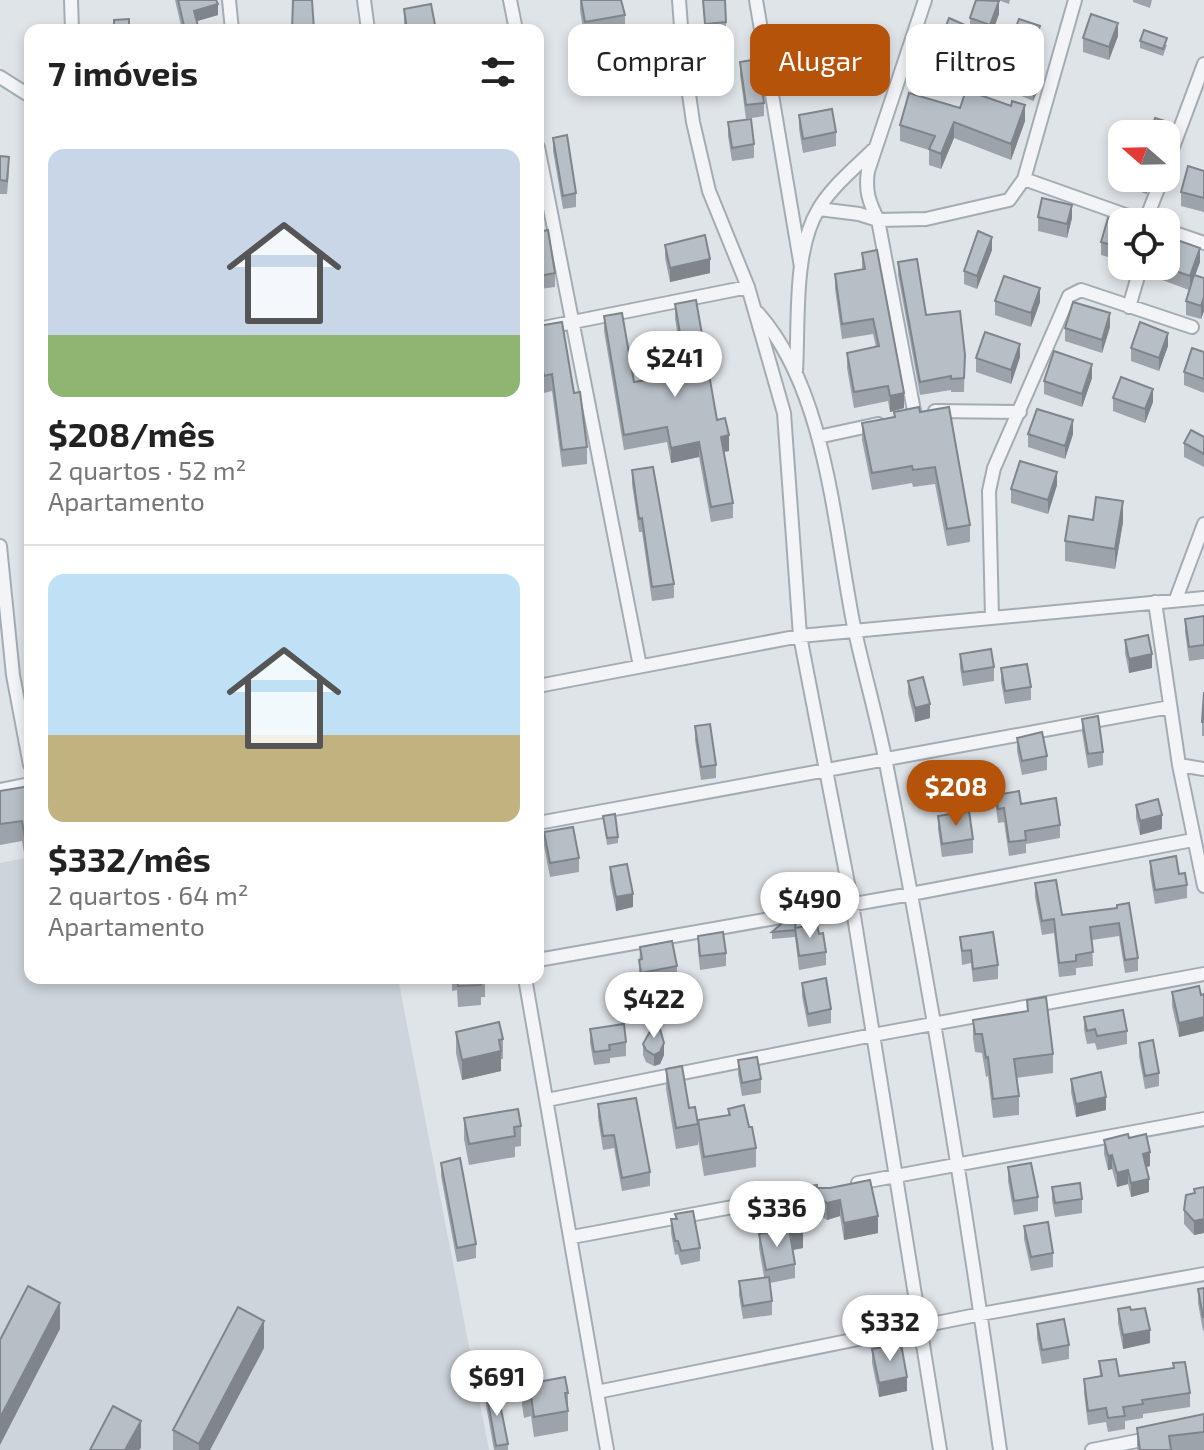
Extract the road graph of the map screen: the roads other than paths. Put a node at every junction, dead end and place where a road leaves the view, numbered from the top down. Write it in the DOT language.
graph roads {
  1 [pos="71,0"];
  2 [pos="229,0"];
  3 [pos="364,0"];
  4 [pos="510,0"];
  5 [pos="679,0"];
  6 [pos="756,0"];
  7 [pos="925,0"];
  8 [pos="1075,0"];
  9 [pos="72,24"];
  10 [pos="231,24"];
  11 [pos="367,24"];
  12 [pos="515,24"];
  13 [pos="1204,64"];
  14 [pos="0,77"];
  15 [pos="24,92"];
  16 [pos="1180,128"];
  17 [pos="875,147"];
  18 [pos="544,178"];
  19 [pos="1024,179"];
  20 [pos="819,209"];
  21 [pos="1108,209"];
  22 [pos="878,220"];
  23 [pos="1180,235"];
  24 [pos="1204,243"];
  25 [pos="801,267"];
  26 [pos="1137,280"];
  27 [pos="748,287"];
  28 [pos="1129,307"];
  29 [pos="755,310"];
  30 [pos="572,325"];
  31 [pos="1192,327"];
  32 [pos="544,328"];
  33 [pos="796,376"];
  34 [pos="1020,412"];
  35 [pos="915,416"];
  36 [pos="901,419"];
  37 [pos="887,422"];
  38 [pos="818,437"];
  39 [pos="1204,524"];
  40 [pos="0,546"];
  41 [pos="1204,598"];
  42 [pos="1176,599"];
  43 [pos="1155,602"];
  44 [pos="992,617"];
  45 [pos="855,629"];
  46 [pos="800,636"];
  47 [pos="640,666"];
  48 [pos="544,685"];
  49 [pos="1170,707"];
  50 [pos="24,733"];
  51 [pos="885,759"];
  52 [pos="1179,765"];
  53 [pos="824,769"];
  54 [pos="1204,769"];
  55 [pos="24,785"];
  56 [pos="0,790"];
  57 [pos="544,822"];
  58 [pos="1193,840"];
  59 [pos="1204,886"];
  60 [pos="911,894"];
  61 [pos="852,904"];
  62 [pos="544,959"];
  63 [pos="1204,974"];
  64 [pos="526,984"];
  65 [pos="935,1026"];
  66 [pos="873,1035"];
  67 [pos="547,1100"];
  68 [pos="1204,1119"];
  69 [pos="956,1165"];
  70 [pos="897,1176"];
  71 [pos="851,1184"];
  72 [pos="804,1193"];
  73 [pos="572,1237"];
  74 [pos="1204,1274"];
  75 [pos="981,1314"];
  76 [pos="921,1327"];
  77 [pos="597,1392"];
  78 [pos="1162,1437"];
  79 [pos="607,1450"];
  80 [pos="940,1450"];
  81 [pos="1000,1450"];
  82 [pos="1092,1450"];
  1 -- 9 [label="street"];
  2 -- 10 [label="street"];
  3 -- 11 [label="street"];
  4 -- 12 [label="street"];
  5 -- 27 [label="street"];
  6 -- 25 [label="street"];
  7 -- 17 [label="street"];
  8 -- 19 [label="street"];
  13 -- 16 [label="street"];
  14 -- 15 [label="street"];
  17 -- 20 [label="street"];
  17 -- 22 [label="street"];
  18 -- 30 [label="street"];
  19 -- 21 [label="street"];
  19 -- 22 [label="street"];
  20 -- 22 [label="street"];
  20 -- 25 [label="street"];
  22 -- 35 [label="street"];
  23 -- 24 [label="street"];
  25 -- 33 [label="street"];
  26 -- 28 [label="street"];
  27 -- 29 [label="street"];
  27 -- 30 [label="street"];
  28 -- 31 [label="street"];
  28 -- 34 [label="street"];
  29 -- 33 [label="street"];
  29 -- 46 [label="street"];
  30 -- 32 [label="street"];
  30 -- 47 [label="street"];
  33 -- 38 [label="street"];
  34 -- 35 [label="street"];
  34 -- 44 [label="street"];
  35 -- 36 [label="street"];
  37 -- 38 [label="street"];
  38 -- 45 [label="street"];
  39 -- 42 [label="street"];
  40 -- 50 [label="street"];
  41 -- 42 [label="street"];
  42 -- 43 [label="street"];
  43 -- 44 [label="street"];
  43 -- 49 [label="street"];
  44 -- 45 [label="street"];
  45 -- 46 [label="street"];
  45 -- 51 [label="street"];
  46 -- 47 [label="street"];
  46 -- 53 [label="street"];
  47 -- 48 [label="street"];
  49 -- 51 [label="street"];
  49 -- 52 [label="street"];
  51 -- 53 [label="street"];
  51 -- 60 [label="street"];
  52 -- 54 [label="street"];
  52 -- 58 [label="street"];
  53 -- 57 [label="street"];
  53 -- 61 [label="street"];
  55 -- 56 [label="street"];
  58 -- 59 [label="street"];
  58 -- 60 [label="street"];
  60 -- 61 [label="street"];
  60 -- 65 [label="street"];
  61 -- 62 [label="street"];
  61 -- 66 [label="street"];
  63 -- 65 [label="street"];
  64 -- 67 [label="street"];
  65 -- 66 [label="street"];
  65 -- 69 [label="street"];
  66 -- 67 [label="street"];
  66 -- 70 [label="street"];
  67 -- 73 [label="street"];
  68 -- 69 [label="street"];
  69 -- 70 [label="street"];
  69 -- 75 [label="street"];
  70 -- 71 [label="street"];
  70 -- 76 [label="street"];
  72 -- 73 [label="street"];
  73 -- 77 [label="street"];
  74 -- 75 [label="street"];
  75 -- 76 [label="street"];
  75 -- 81 [label="street"];
  76 -- 77 [label="street"];
  76 -- 80 [label="street"];
  77 -- 79 [label="street"];
  78 -- 82 [label="street"];
}
